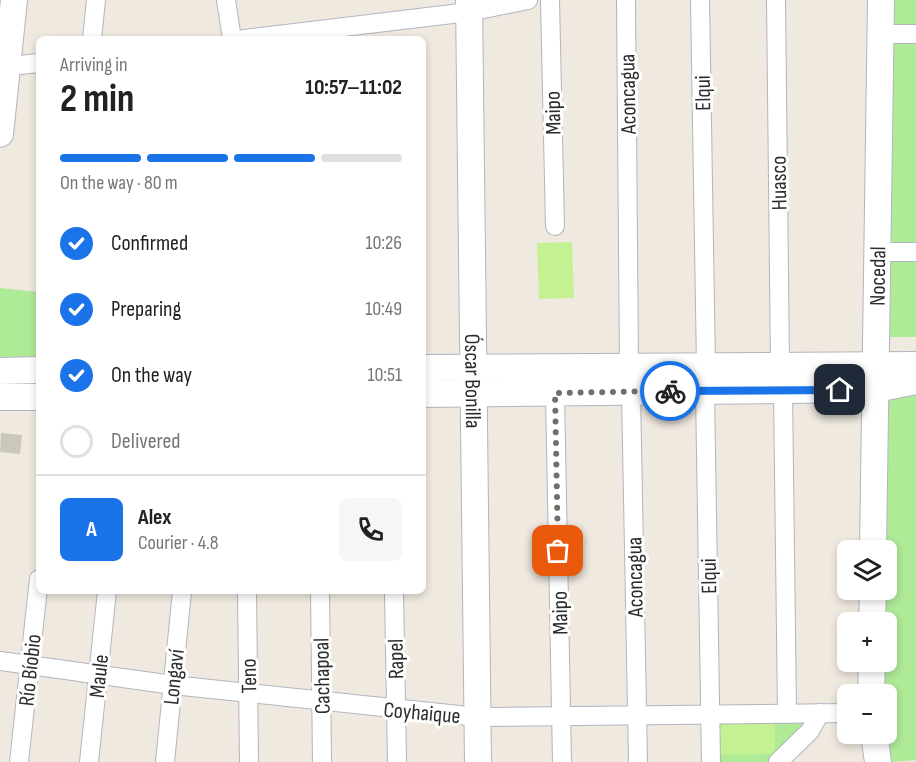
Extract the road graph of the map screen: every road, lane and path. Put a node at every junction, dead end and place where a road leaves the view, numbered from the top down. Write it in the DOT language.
graph roads {
  1 [pos="14,0"];
  2 [pos="96,0"];
  3 [pos="226,0"];
  4 [pos="528,0"];
  5 [pos="550,0"];
  6 [pos="626,0"];
  7 [pos="700,0"];
  8 [pos="777,0"];
  9 [pos="881,0"];
  10 [pos="469,6"];
  11 [pos="387,31"];
  12 [pos="880,34"];
  13 [pos="916,34"];
  14 [pos="92,36"];
  15 [pos="232,36"];
  16 [pos="298,36"];
  17 [pos="36,63"];
  18 [pos="4,64"];
  19 [pos="0,134"];
  20 [pos="555,226"];
  21 [pos="878,252"];
  22 [pos="916,252"];
  23 [pos="916,365"];
  24 [pos="426,368"];
  25 [pos="474,368"];
  26 [pos="36,370"];
  27 [pos="0,371"];
  28 [pos="876,377"];
  29 [pos="781,378"];
  30 [pos="705,379"];
  31 [pos="630,380"];
  32 [pos="916,381"];
  33 [pos="555,393"];
  34 [pos="426,394"];
  35 [pos="474,394"];
  36 [pos="0,397"];
  37 [pos="36,397"];
  38 [pos="873,540"];
  39 [pos="37,594"];
  40 [pos="107,594"];
  41 [pos="182,594"];
  42 [pos="247,594"];
  43 [pos="320,594"];
  44 [pos="394,594"];
  45 [pos="0,661"];
  46 [pos="30,665"];
  47 [pos="98,675"];
  48 [pos="172,685"];
  49 [pos="248,694"];
  50 [pos="321,702"];
  51 [pos="396,710"];
  52 [pos="820,713"];
  53 [pos="837,713"];
  54 [pos="786,714"];
  55 [pos="709,715"];
  56 [pos="637,716"];
  57 [pos="478,717"];
  58 [pos="561,717"];
  59 [pos="875,744"];
  60 [pos="19,762"];
  61 [pos="89,762"];
  62 [pos="165,762"];
  63 [pos="249,762"];
  64 [pos="322,762"];
  65 [pos="397,762"];
  66 [pos="478,762"];
  67 [pos="562,762"];
  68 [pos="638,762"];
  69 [pos="711,762"];
  70 [pos="778,762"];
  71 [pos="878,762"];
  1 -- 18 [label="street"];
  2 -- 14 [label="street"];
  3 -- 15 [label="street"];
  4 -- 10 [label="street"];
  5 -- 20 [label="street, Maipo"];
  6 -- 31 [label="street, Aconcagua"];
  7 -- 30 [label="street, Elqui"];
  8 -- 29 [label="street, Huasco"];
  9 -- 12 [label="street, Nocedal"];
  10 -- 11 [label="street"];
  10 -- 25 [label="street, Óscar Bonilla"];
  11 -- 16 [label="street"];
  12 -- 13 [label="street"];
  12 -- 21 [label="street, Nocedal"];
  17 -- 18 [label="street"];
  18 -- 19 [label="street"];
  21 -- 22 [label="street"];
  21 -- 28 [label="street, Nocedal"];
  23 -- 28 [label="street"];
  24 -- 25 [label="street"];
  25 -- 31 [label="street"];
  25 -- 35 [label="street, Óscar Bonilla"];
  26 -- 27 [label="street"];
  28 -- 29 [label="street"];
  28 -- 32 [label="street"];
  28 -- 38 [label="street, Nocedal"];
  29 -- 30 [label="street"];
  29 -- 54 [label="street, Huasco"];
  30 -- 31 [label="street"];
  30 -- 55 [label="street, Elqui"];
  31 -- 33 [label="street"];
  31 -- 56 [label="street, Aconcagua"];
  33 -- 35 [label="street"];
  33 -- 58 [label="street, Maipo"];
  34 -- 35 [label="street"];
  35 -- 57 [label="street, Óscar Bonilla"];
  36 -- 37 [label="street"];
  39 -- 46 [label="street, Río Bíobio"];
  40 -- 47 [label="street, Maule"];
  41 -- 48 [label="street, Longaví"];
  42 -- 49 [label="street, Teno"];
  43 -- 50 [label="street, Cachapoal"];
  44 -- 51 [label="street, Rapel"];
  45 -- 46 [label="street, Coyhaique"];
  46 -- 47 [label="street, Coyhaique"];
  46 -- 60 [label="street, Río Bíobio"];
  47 -- 48 [label="street, Coyhaique"];
  47 -- 61 [label="street, Maule"];
  48 -- 49 [label="street, Coyhaique"];
  48 -- 62 [label="street, Longaví"];
  49 -- 50 [label="street, Coyhaique"];
  49 -- 63 [label="street, Teno"];
  50 -- 51 [label="street, Coyhaique"];
  50 -- 64 [label="street, Cachapoal"];
  51 -- 57 [label="street, Coyhaique"];
  51 -- 65 [label="street, Rapel"];
  52 -- 53 [label="street, Coyhaique"];
  52 -- 54 [label="street, Coyhaique"];
  52 -- 70 [label="street"];
  54 -- 55 [label="street, Coyhaique"];
  55 -- 56 [label="street, Coyhaique"];
  55 -- 69 [label="street, Elqui"];
  56 -- 58 [label="street, Coyhaique"];
  56 -- 68 [label="street, Aconcagua"];
  57 -- 58 [label="street, Coyhaique"];
  57 -- 66 [label="street, Óscar Bonilla"];
  58 -- 67 [label="street, Maipo"];
  59 -- 71 [label="street"];
}
